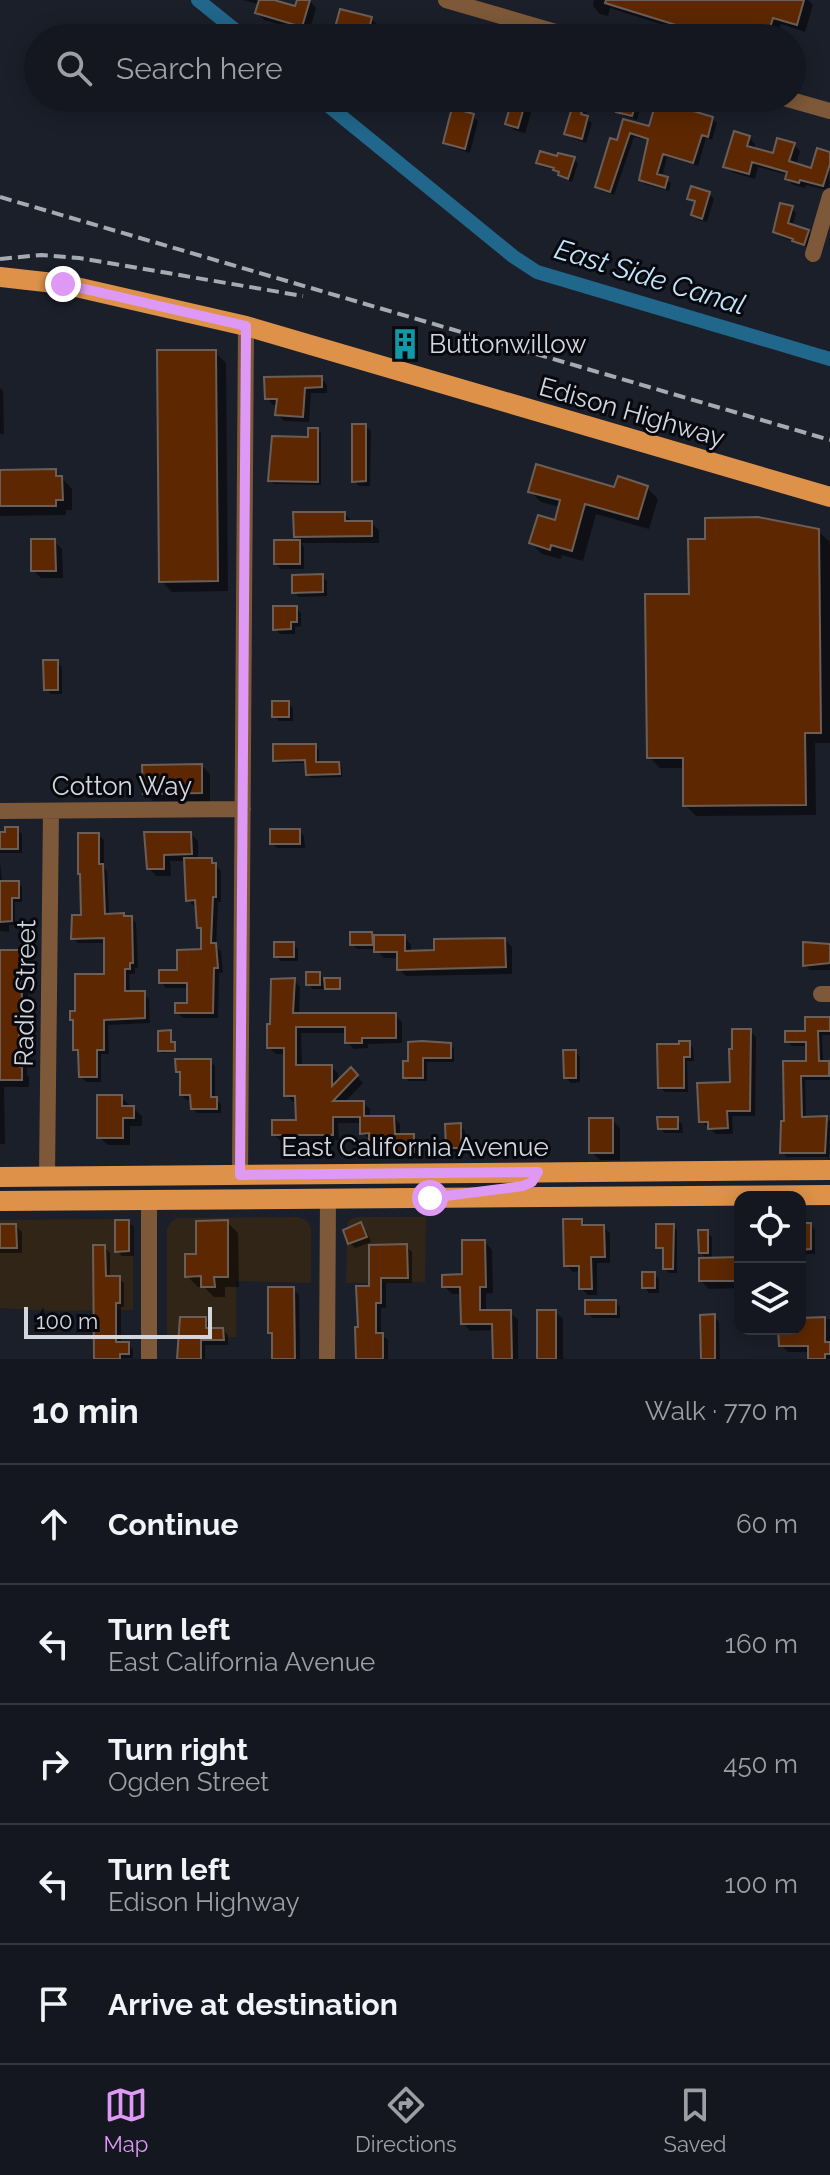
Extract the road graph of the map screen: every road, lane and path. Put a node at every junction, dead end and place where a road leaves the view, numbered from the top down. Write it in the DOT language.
graph roads {
  1 [pos="446,0"];
  2 [pos="528,24"];
  3 [pos="806,104"];
  4 [pos="830,111"];
  5 [pos="830,196"];
  6 [pos="813,254"];
  7 [pos="0,277"];
  8 [pos="246,326"];
  9 [pos="830,497"];
  10 [pos="243,809"];
  11 [pos="0,811"];
  12 [pos="51,811"];
  13 [pos="830,1170"];
  14 [pos="538,1172"];
  15 [pos="437,1174"];
  16 [pos="240,1175"];
  17 [pos="47,1176"];
  18 [pos="0,1177"];
  19 [pos="830,1195"];
  20 [pos="430,1198"];
  21 [pos="328,1199"];
  22 [pos="149,1200"];
  23 [pos="0,1201"];
  24 [pos="149,1359"];
  25 [pos="327,1359"];
  1 -- 2 [label="street"];
  3 -- 4 [label="street"];
  5 -- 6 [label="street"];
  7 -- 8 [label="main road, Edison Highway"];
  8 -- 9 [label="main road, Edison Highway"];
  8 -- 10 [label="street"];
  10 -- 12 [label="street, Cotton Way"];
  10 -- 16 [label="street"];
  11 -- 12 [label="street, Cotton Way"];
  12 -- 17 [label="street, Radio Street"];
  13 -- 14 [label="main road, East California Avenue"];
  14 -- 15 [label="main road, East California Avenue"];
  14 -- 20 [label="main road"];
  15 -- 16 [label="main road, East California Avenue"];
  15 -- 21 [label="main road"];
  16 -- 17 [label="main road, East California Avenue"];
  17 -- 18 [label="main road, East California Avenue"];
  19 -- 20 [label="main road, East California Avenue"];
  20 -- 21 [label="main road, East California Avenue"];
  21 -- 22 [label="main road, East California Avenue"];
  21 -- 25 [label="street"];
  22 -- 23 [label="main road, East California Avenue"];
  22 -- 24 [label="street"];
}
